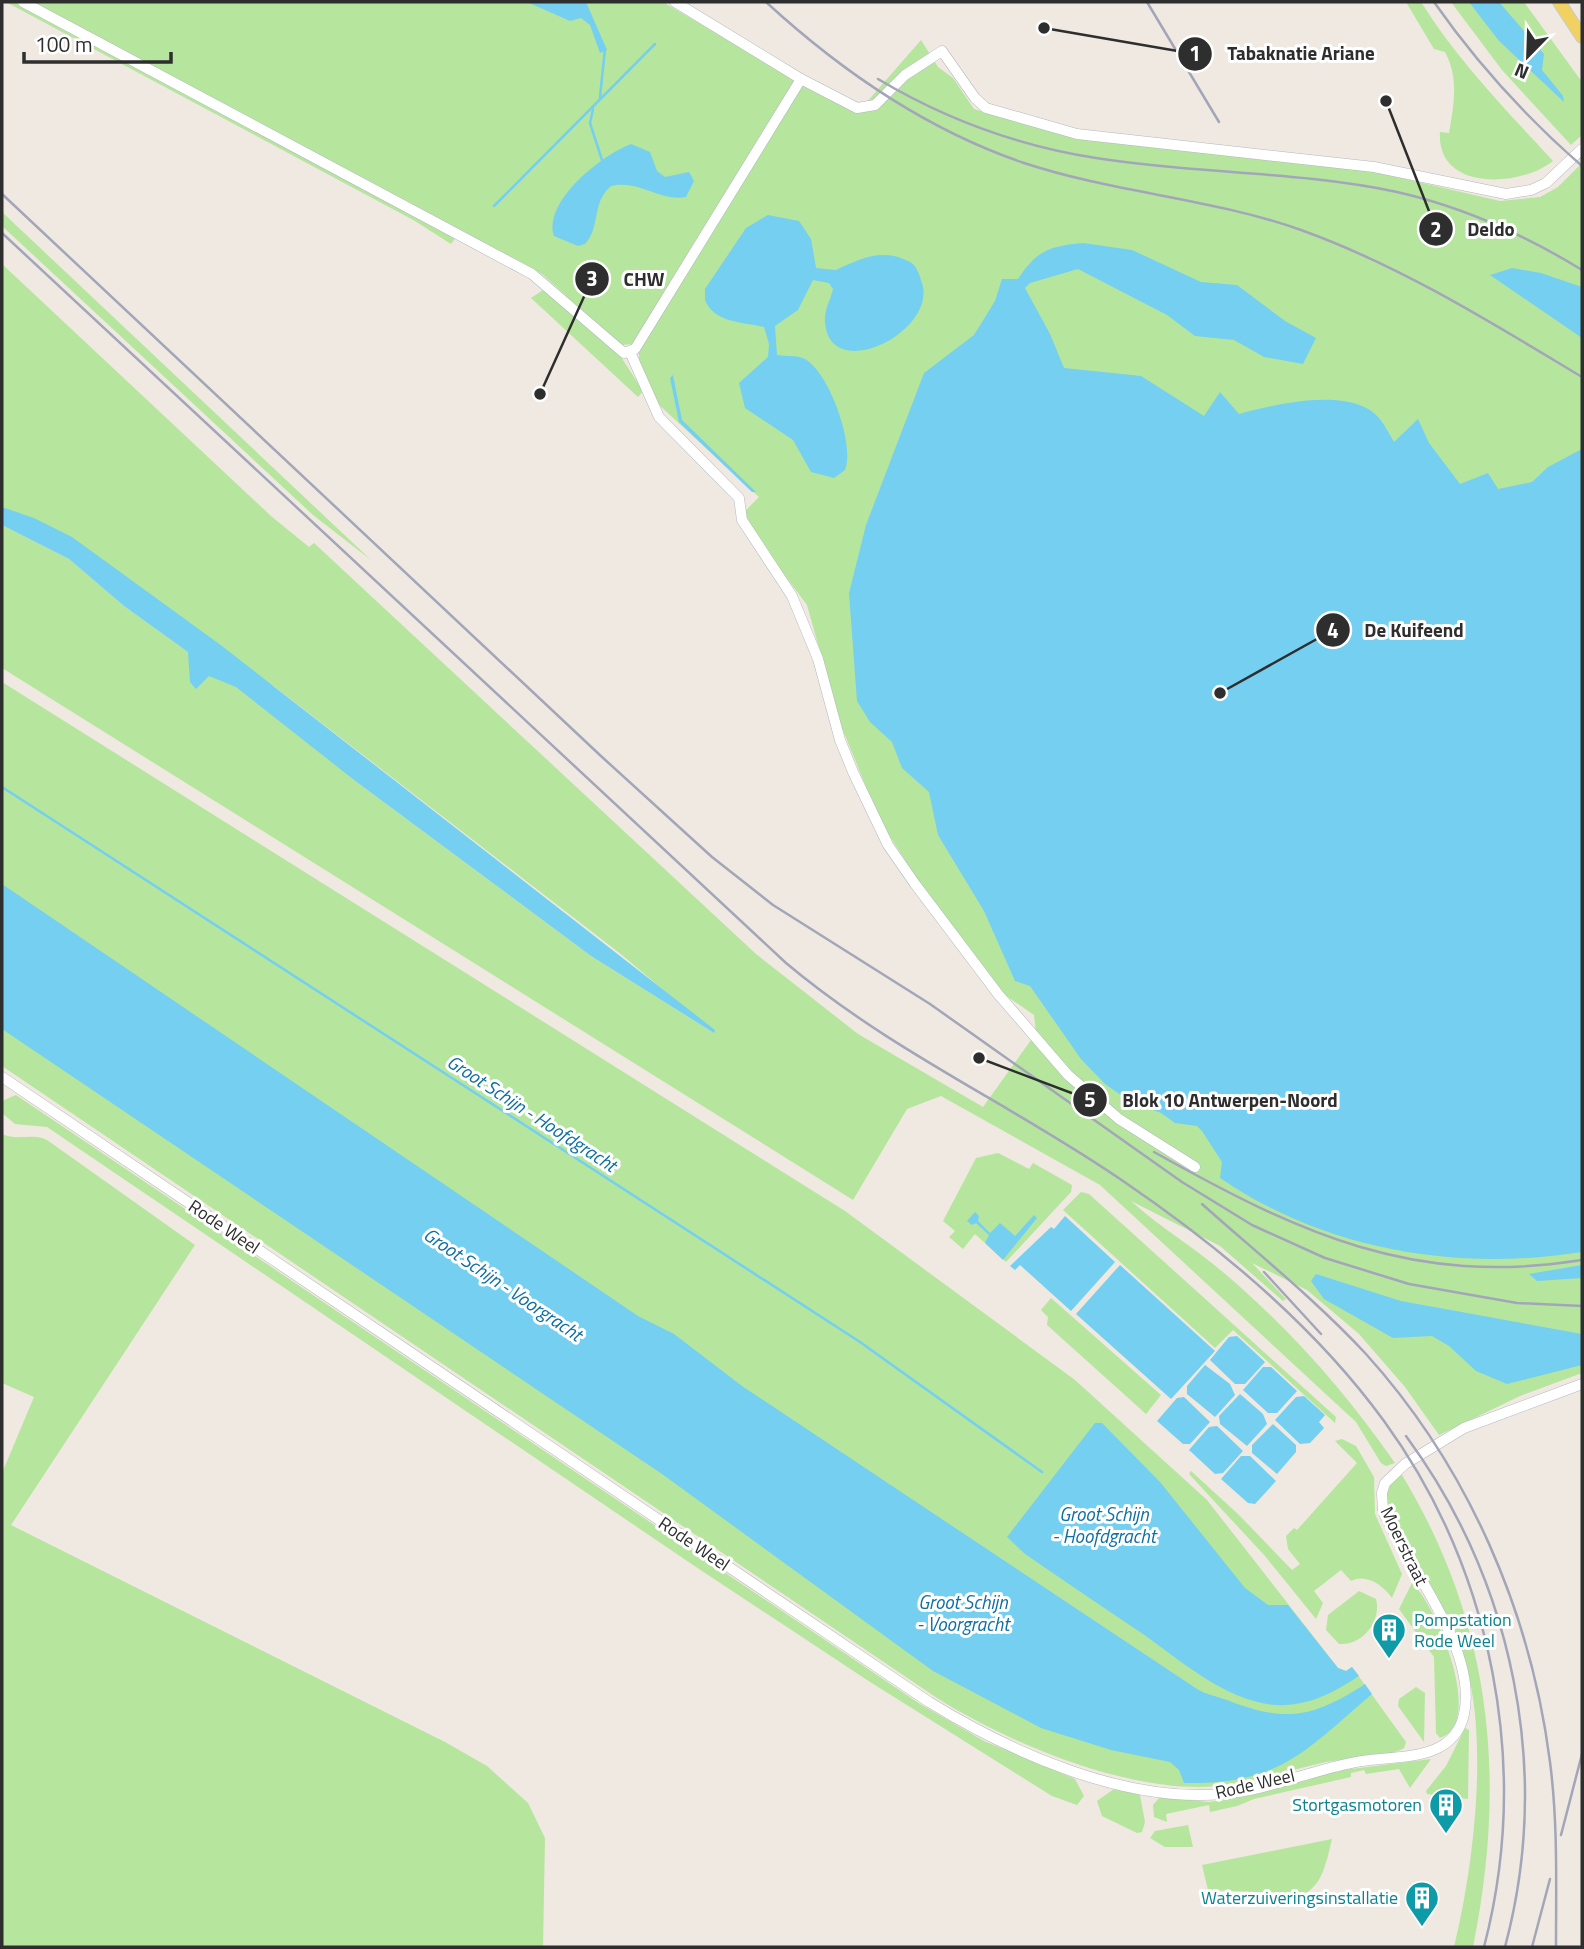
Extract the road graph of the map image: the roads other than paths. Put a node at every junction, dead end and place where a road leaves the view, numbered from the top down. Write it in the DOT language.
graph roads {
  1 [pos="23,2"];
  2 [pos="675,2"];
  3 [pos="1559,2"];
  4 [pos="1582,37"];
  5 [pos="801,79"];
  6 [pos="1582,149"];
  7 [pos="630,352"];
  8 [pos="2,1077"];
  9 [pos="1195,1167"];
  10 [pos="1582,1384"];
  11 [pos="1452,1738"];
  1 -- 7 [label="street"];
  2 -- 5 [label="street"];
  3 -- 4 [label="main road"];
  5 -- 6 [label="street"];
  5 -- 7 [label="street"];
  7 -- 9 [label="street"];
  8 -- 11 [label="street, Rode Weel"];
  10 -- 11 [label="street, Moerstraat"];
}
